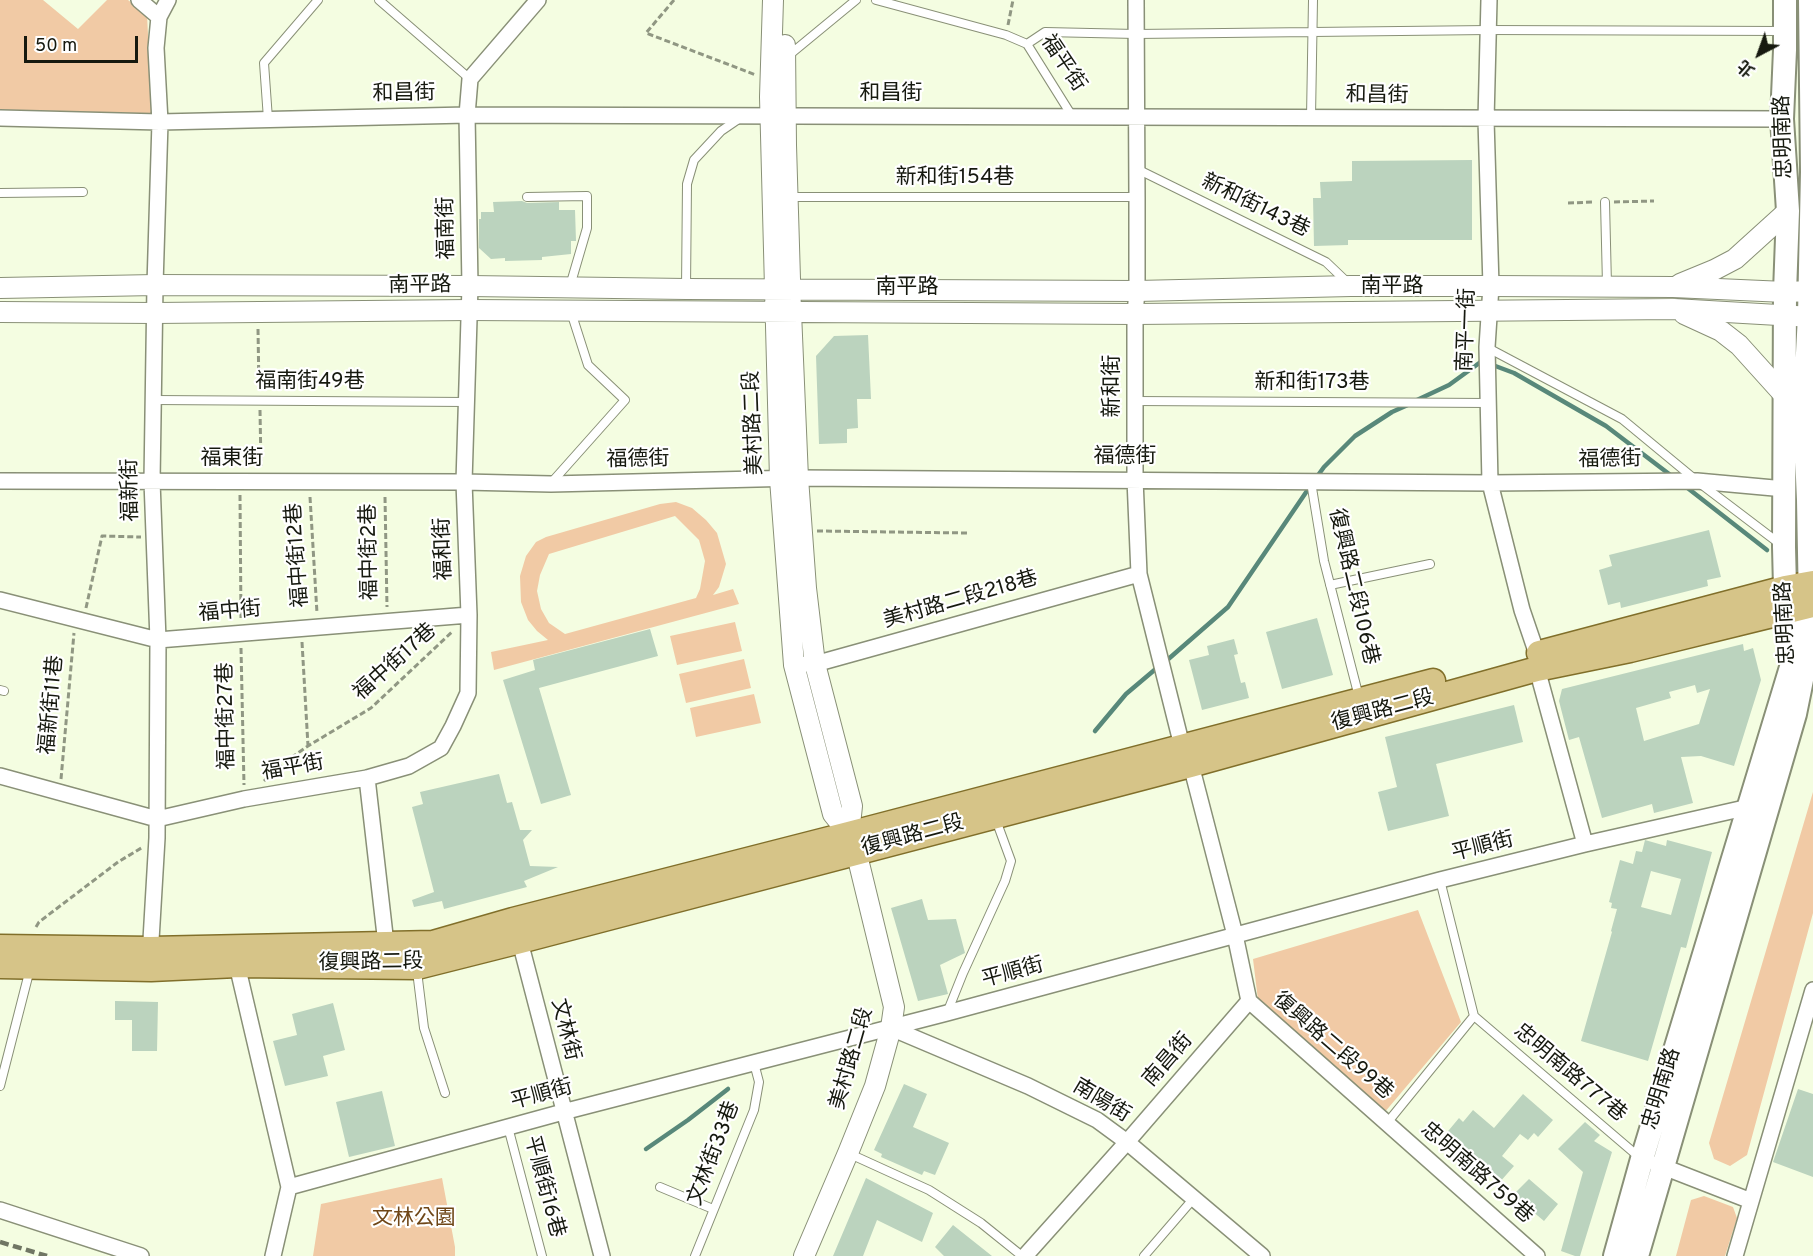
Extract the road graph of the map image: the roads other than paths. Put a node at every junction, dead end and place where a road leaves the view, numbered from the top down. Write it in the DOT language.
graph roads {
  1 [pos="139,0"];
  2 [pos="168,0"];
  3 [pos="318,0"];
  4 [pos="379,0"];
  5 [pos="538,0"];
  6 [pos="773,0"];
  7 [pos="786,0"];
  8 [pos="856,0"];
  9 [pos="876,0"];
  10 [pos="1136,0"];
  11 [pos="1313,0"];
  12 [pos="1489,0"];
  13 [pos="1785,0"];
  14 [pos="1810,0"];
  15 [pos="159,17"];
  16 [pos="1488,30"];
  17 [pos="1784,31"];
  18 [pos="1313,32"];
  19 [pos="1136,34"];
  20 [pos="1027,44"];
  21 [pos="785,58"];
  22 [pos="470,79"];
  23 [pos="1812,107"];
  24 [pos="467,115"];
  25 [pos="778,116"];
  26 [pos="1072,116"];
  27 [pos="1137,116"];
  28 [pos="741,117"];
  29 [pos="1311,117"];
  30 [pos="0,118"];
  31 [pos="268,119"];
  32 [pos="1782,119"];
  33 [pos="1486,120"];
  34 [pos="160,122"];
  35 [pos="1137,169"];
  36 [pos="1813,172"];
  37 [pos="83,192"];
  38 [pos="0,193"];
  39 [pos="780,196"];
  40 [pos="527,197"];
  41 [pos="1137,197"];
  42 [pos="1605,202"];
  43 [pos="1812,210"];
  44 [pos="1788,211"];
  45 [pos="155,285"];
  46 [pos="470,286"];
  47 [pos="1351,286"];
  48 [pos="1491,286"];
  49 [pos="1607,287"];
  50 [pos="1672,287"];
  51 [pos="0,288"];
  52 [pos="569,288"];
  53 [pos="783,289"];
  54 [pos="686,290"];
  55 [pos="1137,291"];
  56 [pos="1811,291"];
  57 [pos="1785,292"];
  58 [pos="1674,309"];
  59 [pos="469,310"];
  60 [pos="571,311"];
  61 [pos="0,312"];
  62 [pos="783,312"];
  63 [pos="1490,312"];
  64 [pos="155,313"];
  65 [pos="1135,314"];
  66 [pos="1786,315"];
  67 [pos="1811,316"];
  68 [pos="1487,347"];
  69 [pos="1785,396"];
  70 [pos="154,400"];
  71 [pos="1135,401"];
  72 [pos="467,402"];
  73 [pos="1489,403"];
  74 [pos="1809,403"];
  75 [pos="789,478"];
  76 [pos="1135,479"];
  77 [pos="0,481"];
  78 [pos="152,481"];
  79 [pos="1697,481"];
  80 [pos="464,482"];
  81 [pos="1311,482"];
  82 [pos="1490,483"];
  83 [pos="551,484"];
  84 [pos="1785,489"];
  85 [pos="1784,547"];
  86 [pos="1430,564"];
  87 [pos="1139,574"];
  88 [pos="1330,585"];
  89 [pos="1804,597"];
  90 [pos="0,600"];
  91 [pos="469,615"];
  92 [pos="158,640"];
  93 [pos="1537,662"];
  94 [pos="814,664"];
  95 [pos="795,665"];
  96 [pos="1359,700"];
  97 [pos="1186,755"];
  98 [pos="0,776"];
  99 [pos="367,778"];
  100 [pos="1749,807"];
  101 [pos="995,816"];
  102 [pos="157,819"];
  103 [pos="853,843"];
  104 [pos="1585,844"];
  105 [pos="1440,880"];
  106 [pos="516,930"];
  107 [pos="1235,934"];
  108 [pos="386,944"];
  109 [pos="0,947"];
  110 [pos="28,958"];
  111 [pos="150,959"];
  112 [pos="237,965"];
  113 [pos="0,966"];
  114 [pos="417,967"];
  115 [pos="1813,990"];
  116 [pos="1249,1001"];
  117 [pos="947,1013"];
  118 [pos="1474,1016"];
  119 [pos="891,1028"];
  120 [pos="754,1063"];
  121 [pos="0,1086"];
  122 [pos="445,1093"];
  123 [pos="563,1112"];
  124 [pos="1387,1123"];
  125 [pos="508,1127"];
  126 [pos="1127,1142"];
  127 [pos="848,1153"];
  128 [pos="1652,1163"];
  129 [pos="289,1186"];
  130 [pos="660,1187"];
  131 [pos="1194,1198"];
  132 [pos="1751,1201"];
  133 [pos="713,1209"];
  134 [pos="0,1210"];
  135 [pos="141,1256"];
  136 [pos="273,1256"];
  137 [pos="542,1256"];
  138 [pos="602,1256"];
  139 [pos="694,1256"];
  140 [pos="804,1256"];
  141 [pos="1024,1256"];
  142 [pos="1144,1256"];
  143 [pos="1262,1256"];
  144 [pos="1537,1256"];
  145 [pos="1615,1256"];
  146 [pos="1637,1256"];
  147 [pos="1735,1256"];
  1 -- 15 [label="street"];
  2 -- 15 [label="street, 福新街"];
  3 -- 31 [label="lane"];
  4 -- 22 [label="lane"];
  5 -- 22 [label="street"];
  6 -- 25 [label="street, 美村路二段"];
  7 -- 21 [label="street, 美村路二段"];
  8 -- 21 [label="lane"];
  9 -- 20 [label="lane, 福平街"];
  10 -- 19 [label="street, 新和街"];
  11 -- 18 [label="lane"];
  12 -- 16 [label="street, 南平一街"];
  13 -- 17 [label="main road, 忠明南路"];
  14 -- 23 [label="main road, 忠明南路"];
  15 -- 34 [label="street, 福新街"];
  16 -- 17 [label="lane"];
  16 -- 18 [label="lane"];
  16 -- 33 [label="street, 南平一街"];
  17 -- 32 [label="main road, 忠明南路"];
  18 -- 19 [label="lane"];
  18 -- 29 [label="lane"];
  19 -- 20 [label="lane"];
  19 -- 27 [label="street, 新和街"];
  20 -- 26 [label="lane, 福平街"];
  21 -- 25 [label="street, 美村路二段"];
  22 -- 24 [label="street, 福南街"];
  23 -- 36 [label="main road, 忠明南路"];
  24 -- 28 [label="street, 和昌街"];
  24 -- 31 [label="street, 和昌街"];
  24 -- 46 [label="street, 福南街"];
  25 -- 26 [label="street, 和昌街"];
  25 -- 28 [label="street, 和昌街"];
  25 -- 39 [label="street, 美村路二段"];
  26 -- 27 [label="street, 和昌街"];
  27 -- 29 [label="street, 和昌街"];
  27 -- 35 [label="street, 新和街"];
  28 -- 54 [label="lane"];
  29 -- 33 [label="street, 和昌街"];
  30 -- 34 [label="street, 和昌街"];
  31 -- 34 [label="street, 和昌街"];
  32 -- 33 [label="street, 和昌街"];
  32 -- 44 [label="main road, 忠明南路"];
  33 -- 48 [label="street, 南平一街"];
  34 -- 45 [label="street, 福新街"];
  35 -- 41 [label="street, 新和街"];
  35 -- 47 [label="lane, 新和街143巷"];
  36 -- 43 [label="main road, 忠明南路"];
  37 -- 38 [label="lane"];
  39 -- 41 [label="lane, 新和街154巷"];
  39 -- 53 [label="street, 美村路二段"];
  40 -- 52 [label="lane"];
  41 -- 55 [label="street, 新和街"];
  42 -- 49 [label="lane"];
  43 -- 56 [label="main road, 忠明南路"];
  44 -- 50 [label="street"];
  44 -- 57 [label="main road, 忠明南路"];
  45 -- 46 [label="street, 南平路"];
  45 -- 51 [label="street, 南平路"];
  45 -- 64 [label="street, 福新街"];
  46 -- 52 [label="street, 南平路"];
  46 -- 59 [label="street, 福南街"];
  47 -- 48 [label="street, 南平路"];
  47 -- 55 [label="street, 南平路"];
  48 -- 49 [label="street, 南平路"];
  48 -- 63 [label="street, 南平一街"];
  49 -- 50 [label="street, 南平路"];
  50 -- 57 [label="street, 南平路"];
  52 -- 54 [label="street, 南平路"];
  53 -- 54 [label="street, 南平路"];
  53 -- 55 [label="street, 南平路"];
  53 -- 62 [label="street, 美村路二段"];
  55 -- 65 [label="street, 新和街"];
  56 -- 57 [label="street, 南平路"];
  56 -- 67 [label="main road, 忠明南路"];
  57 -- 66 [label="main road, 忠明南路"];
  58 -- 63 [label="street, 南平路"];
  58 -- 66 [label="street, 南平路"];
  58 -- 69 [label="street"];
  59 -- 60 [label="street, 南平路"];
  59 -- 64 [label="street, 南平路"];
  59 -- 72 [label="street, 福南街"];
  60 -- 62 [label="street, 南平路"];
  60 -- 83 [label="lane"];
  61 -- 64 [label="street, 南平路"];
  62 -- 65 [label="street, 南平路"];
  62 -- 75 [label="street, 美村路二段"];
  63 -- 65 [label="street, 南平路"];
  63 -- 68 [label="street, 南平一街"];
  64 -- 70 [label="street, 福新街"];
  65 -- 71 [label="street, 新和街"];
  66 -- 67 [label="street, 南平路"];
  66 -- 69 [label="main road, 忠明南路"];
  67 -- 74 [label="main road, 忠明南路"];
  68 -- 73 [label="street, 南平一街"];
  68 -- 79 [label="lane"];
  69 -- 84 [label="main road, 忠明南路"];
  70 -- 72 [label="lane, 福南街49巷"];
  70 -- 78 [label="street, 福新街"];
  71 -- 73 [label="lane, 新和街173巷"];
  71 -- 76 [label="street, 新和街"];
  72 -- 80 [label="street, 福南街"];
  73 -- 82 [label="street, 南平一街"];
  74 -- 89 [label="main road, 忠明南路"];
  75 -- 76 [label="street, 福德街"];
  75 -- 83 [label="street, 福德街"];
  75 -- 94 [label="street, 美村路二段"];
  75 -- 95 [label="street, 美村路二段"];
  76 -- 81 [label="street, 福德街"];
  76 -- 87 [label="street, 新和街"];
  77 -- 78 [label="street, 福東街"];
  78 -- 80 [label="street, 福東街"];
  78 -- 92 [label="street, 福新街"];
  79 -- 82 [label="street, 福德街"];
  79 -- 84 [label="street, 福德街"];
  79 -- 85 [label="lane"];
  80 -- 83 [label="street, 福德街"];
  80 -- 91 [label="street, 福和街"];
  81 -- 82 [label="street, 福德街"];
  81 -- 88 [label="lane, 復興路二段106巷"];
  82 -- 93 [label="street, 南平一街"];
  84 -- 85 [label="main road, 忠明南路"];
  85 -- 89 [label="main road, 忠明南路"];
  86 -- 88 [label="lane"];
  87 -- 94 [label="street, 美村路二段218巷"];
  87 -- 97 [label="street, 新和街"];
  88 -- 96 [label="lane, 復興路二段106巷"];
  89 -- 93 [label="main road, 復興路二段"];
  89 -- 100 [label="main road, 忠明南路"];
  89 -- 128 [label="main road, 忠明南路"];
  90 -- 92 [label="street, 福中街"];
  91 -- 92 [label="street, 福中街"];
  91 -- 99 [label="street, 福平街"];
  92 -- 102 [label="street, 福新街"];
  93 -- 96 [label="main road, 復興路二段"];
  93 -- 97 [label="main road, 復興路二段"];
  93 -- 104 [label="street, 南平一街"];
  94 -- 95 [label="street, 美村路二段218巷"];
  94 -- 103 [label="street, 美村路二段"];
  95 -- 103 [label="street, 美村路二段"];
  96 -- 97 [label="main road, 復興路二段"];
  97 -- 101 [label="main road, 復興路二段"];
  97 -- 103 [label="main road, 復興路二段"];
  97 -- 107 [label="street, 復興路二段99巷"];
  98 -- 102 [label="street"];
  99 -- 102 [label="street, 福平街"];
  99 -- 108 [label="street"];
  100 -- 104 [label="street, 平順街"];
  100 -- 128 [label="main road, 忠明南路"];
  101 -- 103 [label="main road, 復興路二段"];
  101 -- 117 [label="lane"];
  102 -- 111 [label="street"];
  103 -- 106 [label="main road, 復興路二段"];
  103 -- 119 [label="street, 美村路二段"];
  104 -- 105 [label="street, 平順街"];
  105 -- 107 [label="street, 平順街"];
  105 -- 118 [label="lane"];
  106 -- 108 [label="main road, 復興路二段"];
  106 -- 114 [label="main road, 復興路二段"];
  106 -- 123 [label="street, 文林街"];
  107 -- 116 [label="street, 復興路二段99巷"];
  107 -- 117 [label="street, 平順街"];
  108 -- 111 [label="main road, 復興路二段"];
  109 -- 110 [label="main road, 復興路二段"];
  110 -- 111 [label="main road, 復興路二段"];
  110 -- 113 [label="main road, 復興路二段"];
  110 -- 121 [label="lane"];
  111 -- 112 [label="main road, 復興路二段"];
  112 -- 114 [label="main road, 復興路二段"];
  112 -- 129 [label="street"];
  114 -- 122 [label="lane"];
  115 -- 132 [label="street"];
  116 -- 124 [label="street, 復興路二段99巷"];
  116 -- 126 [label="street, 南昌街"];
  117 -- 119 [label="street, 平順街"];
  118 -- 124 [label="lane, 復興路二段99巷"];
  118 -- 128 [label="lane, 忠明南路777巷"];
  119 -- 120 [label="street, 平順街"];
  119 -- 126 [label="street, 南陽街"];
  119 -- 127 [label="street, 美村路二段"];
  120 -- 123 [label="street, 平順街"];
  120 -- 133 [label="lane, 文林街33巷"];
  123 -- 125 [label="street, 平順街"];
  123 -- 138 [label="street, 文林街"];
  124 -- 144 [label="street, 忠明南路759巷"];
  125 -- 129 [label="street, 平順街"];
  125 -- 137 [label="lane, 平順街16巷"];
  126 -- 131 [label="street, 南陽街"];
  126 -- 141 [label="street, 南昌街"];
  127 -- 140 [label="street, 美村路二段"];
  127 -- 141 [label="lane"];
  128 -- 132 [label="street"];
  128 -- 145 [label="main road, 忠明南路"];
  128 -- 146 [label="main road, 忠明南路"];
  129 -- 136 [label="street"];
  130 -- 133 [label="lane"];
  131 -- 142 [label="lane"];
  131 -- 143 [label="street, 南陽街"];
  132 -- 147 [label="street"];
  133 -- 139 [label="lane, 文林街33巷"];
  134 -- 135 [label="street"];
}
